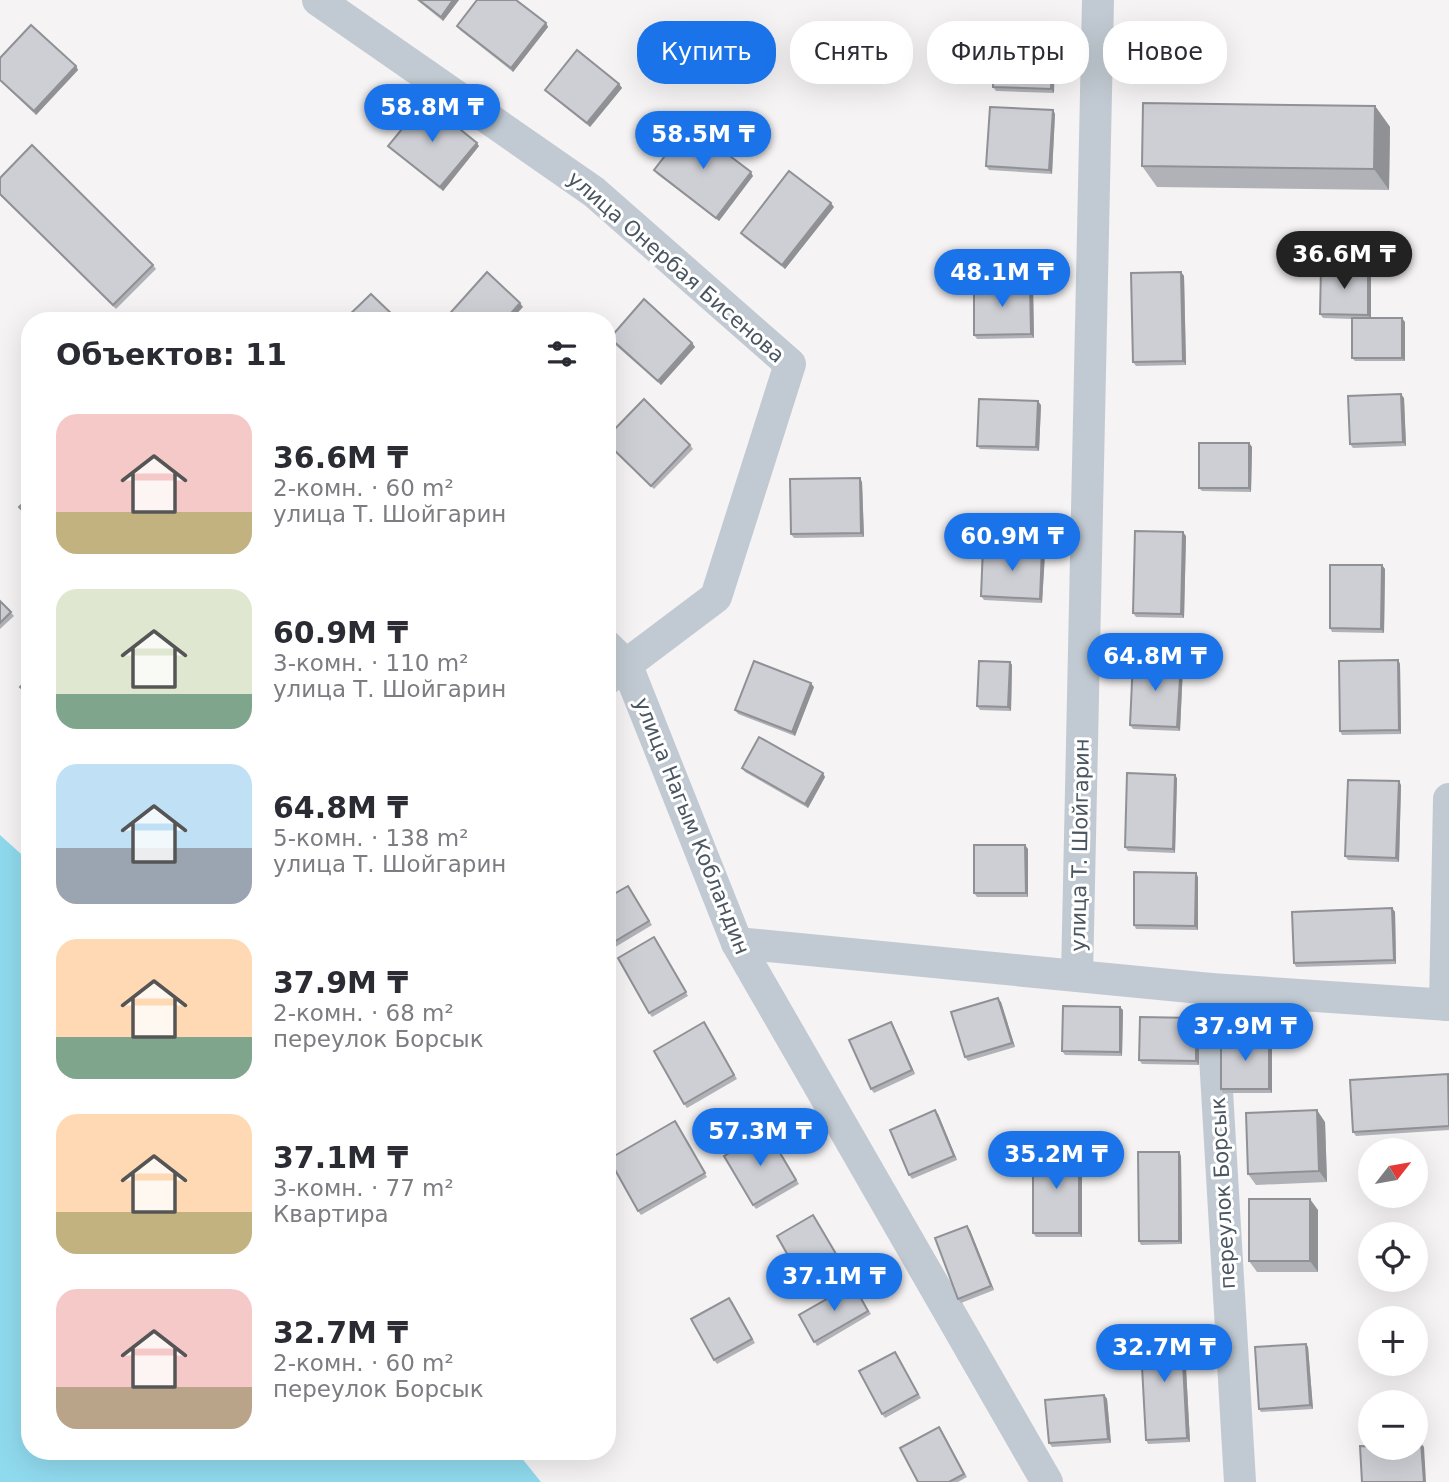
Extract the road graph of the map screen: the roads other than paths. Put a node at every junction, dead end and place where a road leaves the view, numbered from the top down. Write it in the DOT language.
graph roads {
  1 [pos="318,0"];
  2 [pos="1098,0"];
  3 [pos="616,663"];
  4 [pos="616,669"];
  5 [pos="1449,799"];
  6 [pos="737,943"];
  7 [pos="1077,976"];
  8 [pos="1211,989"];
  9 [pos="1447,1005"];
  10 [pos="1047,1482"];
  11 [pos="1240,1482"];
  1 -- 3 [label="street, улица Онербая Бисенова"];
  2 -- 7 [label="street, улица Т. Шойгарин"];
  4 -- 6 [label="street, улица Нагым Кобландин"];
  5 -- 9 [label="street"];
  6 -- 7 [label="street"];
  6 -- 10 [label="street, улица Нагым Кобландин"];
  7 -- 8 [label="street"];
  8 -- 9 [label="street"];
  8 -- 11 [label="street, переулок Борсык"];
}
